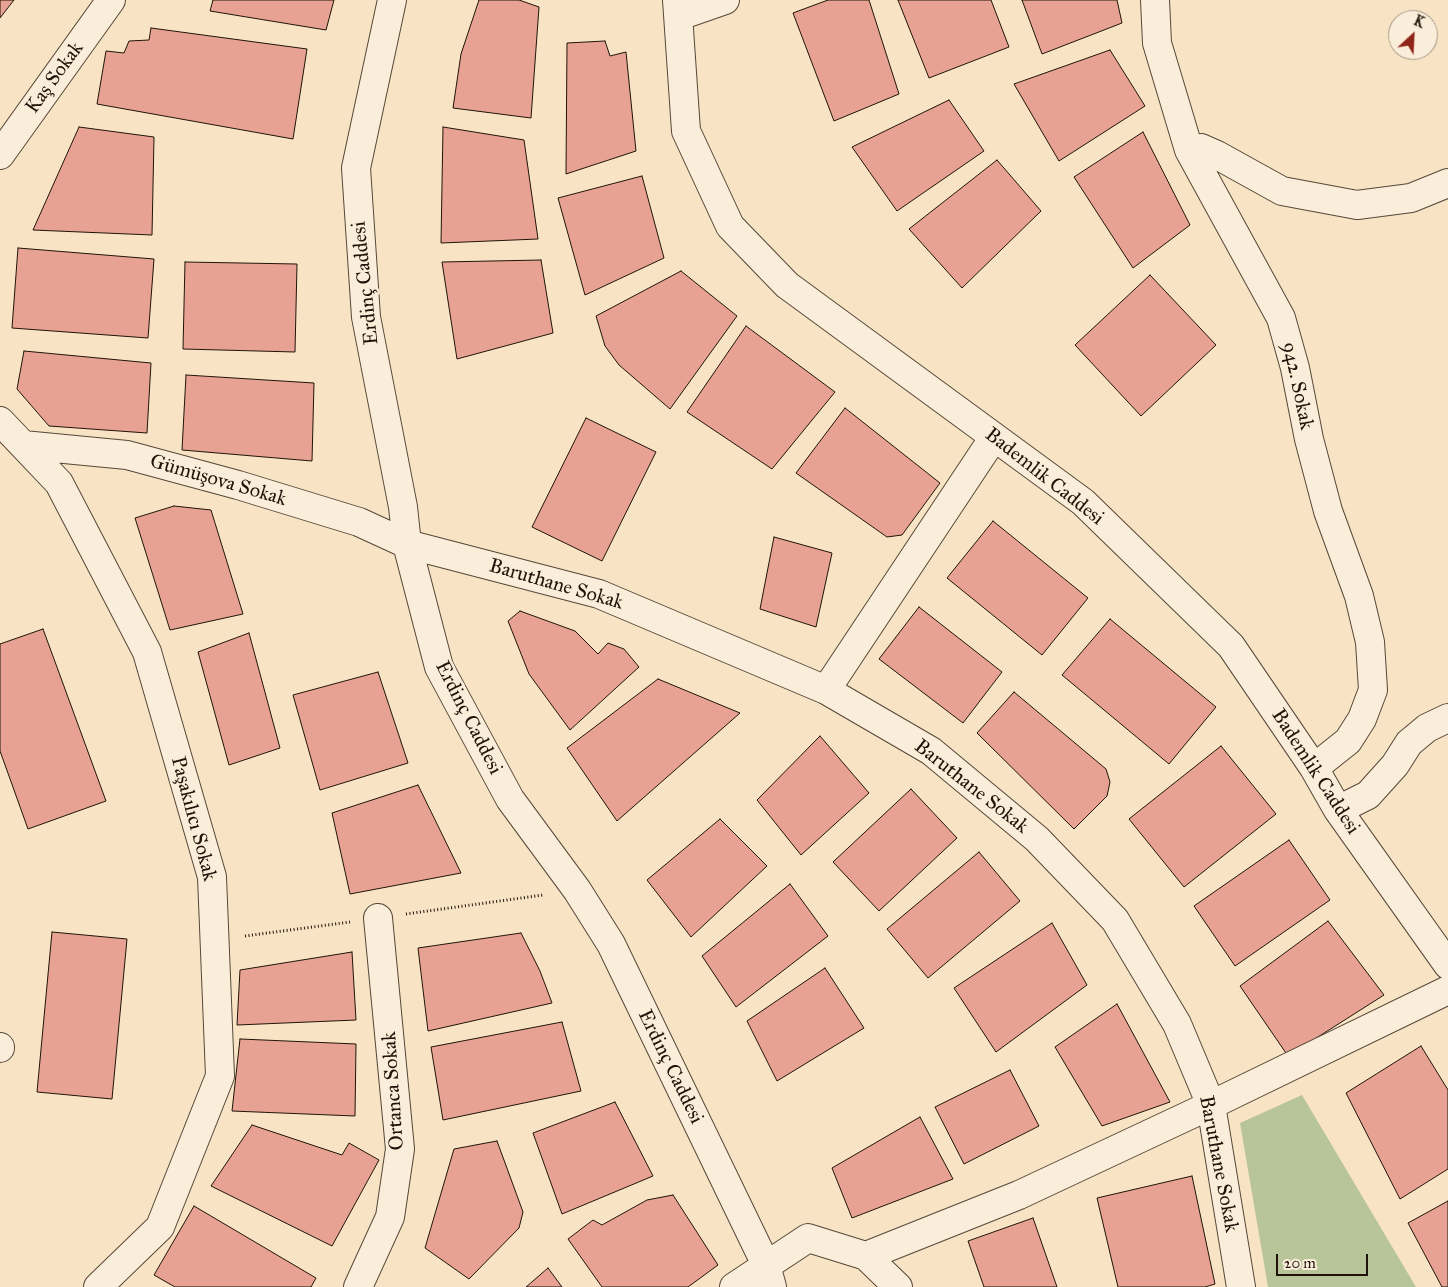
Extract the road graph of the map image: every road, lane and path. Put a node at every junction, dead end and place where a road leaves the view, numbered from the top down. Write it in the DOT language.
graph roads {
  1 [pos="111,0"];
  2 [pos="392,0"];
  3 [pos="725,0"];
  4 [pos="1155,0"];
  5 [pos="678,8"];
  6 [pos="1189,150"];
  7 [pos="0,155"];
  8 [pos="1448,183"];
  9 [pos="0,421"];
  10 [pos="994,437"];
  11 [pos="22,445"];
  12 [pos="407,544"];
  13 [pos="826,690"];
  14 [pos="1448,718"];
  15 [pos="1314,768"];
  16 [pos="1338,810"];
  17 [pos="378,918"];
  18 [pos="1448,965"];
  19 [pos="1448,990"];
  20 [pos="1211,1105"];
  21 [pos="866,1256"];
  22 [pos="769,1276"];
  23 [pos="98,1287"];
  24 [pos="358,1287"];
  25 [pos="734,1287"];
  26 [pos="898,1287"];
  27 [pos="1241,1287"];
  1 -- 7 [label="street, Kaş Sokak"];
  2 -- 12 [label="street, Erdinç Caddesi"];
  3 -- 5 [label="street"];
  4 -- 6 [label="street, 942. Sokak"];
  5 -- 10 [label="street, Bademlik Caddesi"];
  6 -- 8 [label="street"];
  6 -- 15 [label="street, 942. Sokak"];
  9 -- 11 [label="street, Paşakılıcı Sokak"];
  10 -- 13 [label="street"];
  10 -- 15 [label="street, Bademlik Caddesi"];
  11 -- 12 [label="street, Gümüşova Sokak"];
  11 -- 23 [label="street, Paşakılıcı Sokak"];
  12 -- 13 [label="street, Baruthane Sokak"];
  12 -- 22 [label="street, Erdinç Caddesi"];
  13 -- 20 [label="street, Baruthane Sokak"];
  14 -- 16 [label="street"];
  15 -- 16 [label="street, Bademlik Caddesi"];
  16 -- 18 [label="street, Bademlik Caddesi"];
  17 -- 24 [label="street, Ortanca Sokak"];
  19 -- 20 [label="street"];
  20 -- 21 [label="street"];
  20 -- 27 [label="street, Baruthane Sokak"];
  21 -- 22 [label="street"];
  21 -- 26 [label="street"];
  22 -- 25 [label="street"];
}
